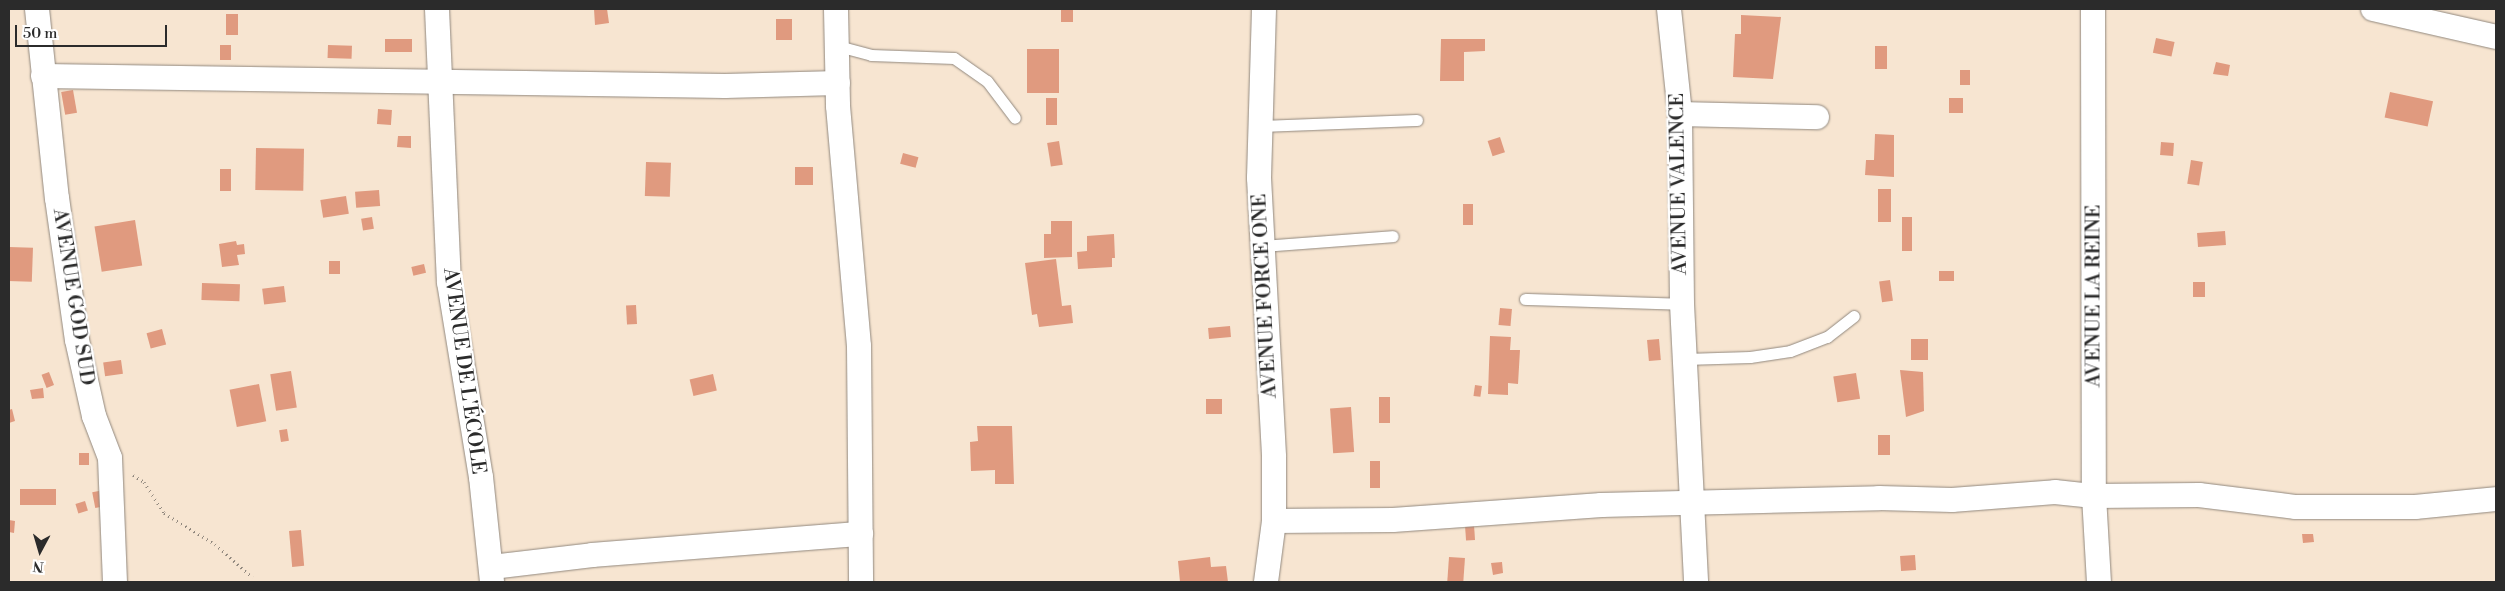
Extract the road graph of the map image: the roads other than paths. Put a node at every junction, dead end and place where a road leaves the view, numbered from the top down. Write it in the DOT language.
graph roads {
  1 [pos="37,9"];
  2 [pos="437,9"];
  3 [pos="836,9"];
  4 [pos="1264,9"];
  5 [pos="1670,9"];
  6 [pos="2093,9"];
  7 [pos="2387,10"];
  8 [pos="2496,37"];
  9 [pos="838,46"];
  10 [pos="43,76"];
  11 [pos="442,82"];
  12 [pos="838,83"];
  13 [pos="1680,114"];
  14 [pos="1816,117"];
  15 [pos="1015,118"];
  16 [pos="1417,120"];
  17 [pos="1260,126"];
  18 [pos="1393,236"];
  19 [pos="1262,246"];
  20 [pos="1525,299"];
  21 [pos="1682,304"];
  22 [pos="1854,316"];
  23 [pos="1685,359"];
  24 [pos="2094,496"];
  25 [pos="2496,499"];
  26 [pos="1691,502"];
  27 [pos="1274,521"];
  28 [pos="861,534"];
  29 [pos="492,575"];
  30 [pos="115,582"];
  31 [pos="861,582"];
  32 [pos="1266,582"];
  33 [pos="1696,582"];
  34 [pos="2099,582"];
  1 -- 10 [label="street, AVENUE GOD SUD"];
  2 -- 11 [label="street, AVENUE DE L'ÉCOLE"];
  3 -- 9 [label="street"];
  4 -- 17 [label="street, AVENUE FORCE ONE"];
  5 -- 13 [label="street, AVENUE VALENCE"];
  6 -- 24 [label="street, AVENUE LA REINE"];
  7 -- 8 [label="street"];
  9 -- 12 [label="street"];
  9 -- 15 [label="lane"];
  10 -- 11 [label="street"];
  10 -- 30 [label="street, AVENUE GOD SUD"];
  11 -- 12 [label="street"];
  11 -- 29 [label="street, AVENUE DE L'ÉCOLE"];
  12 -- 28 [label="street"];
  13 -- 14 [label="street"];
  13 -- 21 [label="street, AVENUE VALENCE"];
  16 -- 17 [label="lane"];
  17 -- 19 [label="street, AVENUE FORCE ONE"];
  18 -- 19 [label="lane"];
  19 -- 27 [label="street, AVENUE FORCE ONE"];
  20 -- 21 [label="lane"];
  21 -- 23 [label="street, AVENUE VALENCE"];
  22 -- 23 [label="lane"];
  23 -- 26 [label="street, AVENUE VALENCE"];
  24 -- 25 [label="street"];
  24 -- 26 [label="street"];
  24 -- 34 [label="street, AVENUE LA REINE"];
  26 -- 27 [label="street"];
  26 -- 33 [label="street, AVENUE VALENCE"];
  27 -- 32 [label="street, AVENUE FORCE ONE"];
  28 -- 29 [label="street"];
  28 -- 31 [label="street"];
}
